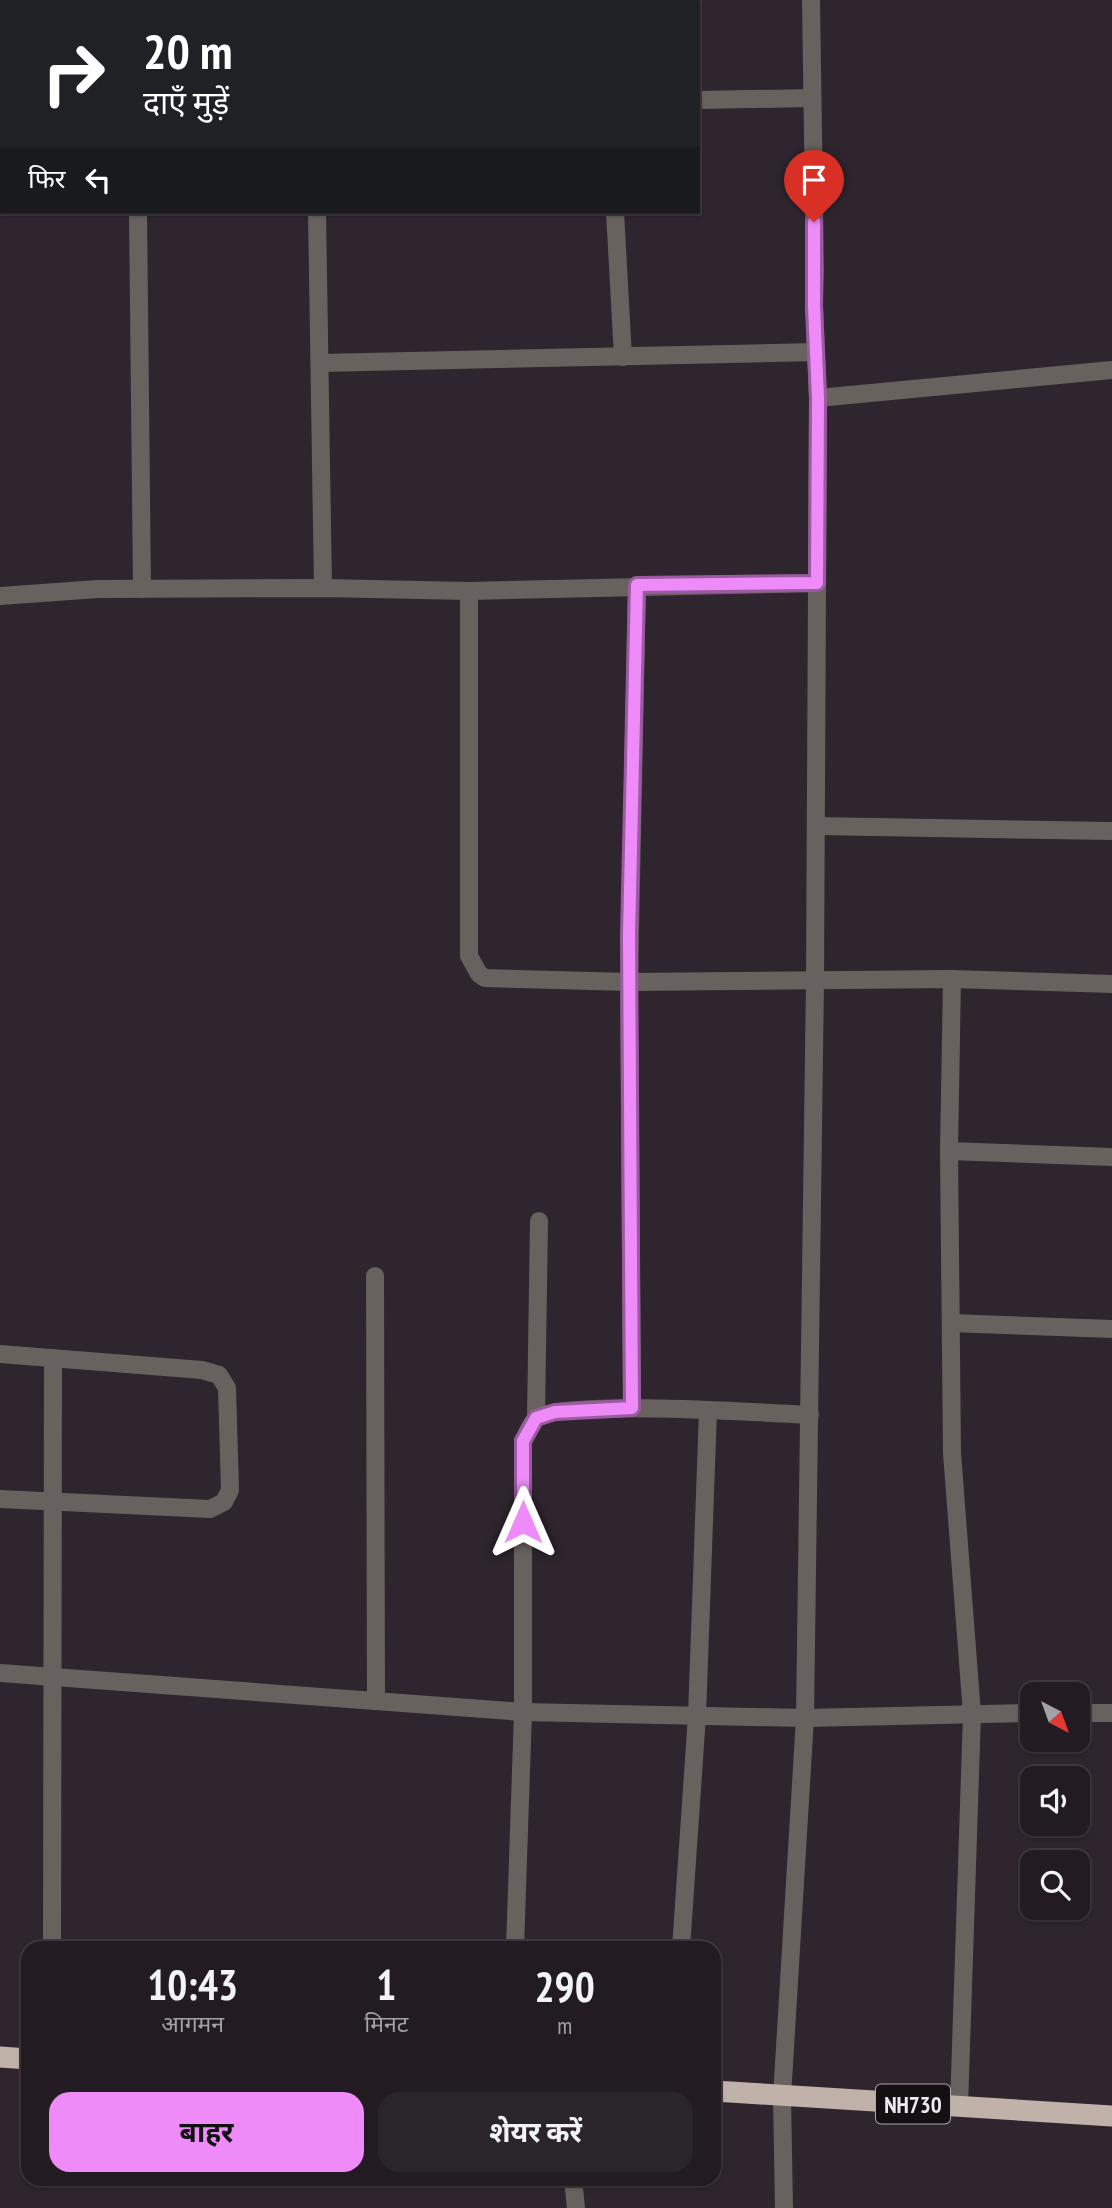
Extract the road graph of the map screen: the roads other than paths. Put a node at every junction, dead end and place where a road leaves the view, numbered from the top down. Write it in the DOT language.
graph roads {
  1 [pos="811,0"];
  2 [pos="812,98"];
  3 [pos="700,100"];
  4 [pos="138,214"];
  5 [pos="317,214"];
  6 [pos="615,214"];
  7 [pos="816,352"];
  8 [pos="624,356"];
  9 [pos="321,363"];
  10 [pos="1112,370"];
  11 [pos="818,398"];
  12 [pos="817,583"];
  13 [pos="637,585"];
  14 [pos="323,588"];
  15 [pos="142,589"];
  16 [pos="468,591"];
  17 [pos="0,596"];
  18 [pos="816,826"];
  19 [pos="1112,831"];
  20 [pos="953,979"];
  21 [pos="815,980"];
  22 [pos="629,982"];
  23 [pos="1112,984"];
  24 [pos="949,1151"];
  25 [pos="1112,1157"];
  26 [pos="539,1221"];
  27 [pos="375,1276"];
  28 [pos="951,1323"];
  29 [pos="1112,1329"];
  30 [pos="0,1354"];
  31 [pos="53,1358"];
  32 [pos="632,1408"];
  33 [pos="708,1411"];
  34 [pos="810,1415"];
  35 [pos="536,1418"];
  36 [pos="0,1499"];
  37 [pos="54,1502"];
  38 [pos="0,1673"];
  39 [pos="52,1675"];
  40 [pos="376,1701"];
  41 [pos="523,1712"];
  42 [pos="1020,1713"];
  43 [pos="1090,1713"];
  44 [pos="1112,1713"];
  45 [pos="972,1714"];
  46 [pos="696,1716"];
  47 [pos="805,1718"];
  48 [pos="52,1941"];
  49 [pos="515,1941"];
  50 [pos="681,1941"];
  51 [pos="0,2057"];
  52 [pos="21,2058"];
  53 [pos="721,2092"];
  54 [pos="782,2097"];
  55 [pos="960,2107"];
  56 [pos="1112,2116"];
  57 [pos="574,2186"];
  58 [pos="576,2208"];
  59 [pos="784,2208"];
  1 -- 2 [label="street"];
  2 -- 3 [label="street"];
  2 -- 7 [label="street"];
  4 -- 15 [label="street"];
  5 -- 9 [label="street"];
  6 -- 8 [label="street"];
  7 -- 8 [label="street"];
  7 -- 11 [label="street"];
  8 -- 9 [label="street"];
  9 -- 14 [label="street"];
  10 -- 11 [label="street"];
  11 -- 12 [label="street"];
  12 -- 13 [label="street"];
  12 -- 18 [label="street"];
  13 -- 16 [label="street"];
  13 -- 22 [label="street"];
  14 -- 15 [label="street"];
  14 -- 16 [label="street"];
  15 -- 17 [label="street"];
  16 -- 22 [label="street"];
  18 -- 19 [label="street"];
  18 -- 21 [label="street"];
  20 -- 21 [label="street"];
  20 -- 23 [label="street"];
  20 -- 24 [label="street"];
  21 -- 22 [label="street"];
  21 -- 34 [label="street"];
  22 -- 32 [label="street"];
  24 -- 25 [label="street"];
  24 -- 28 [label="street"];
  26 -- 35 [label="street"];
  27 -- 40 [label="street"];
  28 -- 29 [label="street"];
  28 -- 45 [label="street"];
  30 -- 31 [label="street"];
  31 -- 37 [label="street"];
  31 -- 37 [label="street"];
  32 -- 33 [label="street"];
  32 -- 35 [label="street"];
  33 -- 34 [label="street"];
  33 -- 46 [label="street"];
  34 -- 47 [label="street"];
  35 -- 41 [label="street"];
  36 -- 37 [label="street"];
  37 -- 39 [label="street"];
  38 -- 39 [label="street"];
  39 -- 40 [label="street"];
  39 -- 48 [label="street"];
  40 -- 41 [label="street"];
  41 -- 46 [label="street"];
  41 -- 49 [label="street"];
  42 -- 45 [label="street"];
  43 -- 44 [label="street"];
  45 -- 47 [label="street"];
  45 -- 55 [label="street"];
  46 -- 47 [label="street"];
  46 -- 50 [label="street"];
  47 -- 54 [label="street"];
  51 -- 52 [label="highway"];
  53 -- 54 [label="highway, NH730"];
  54 -- 55 [label="highway, NH730"];
  54 -- 59 [label="street"];
  55 -- 56 [label="highway, NH730"];
  57 -- 58 [label="street"];
}
